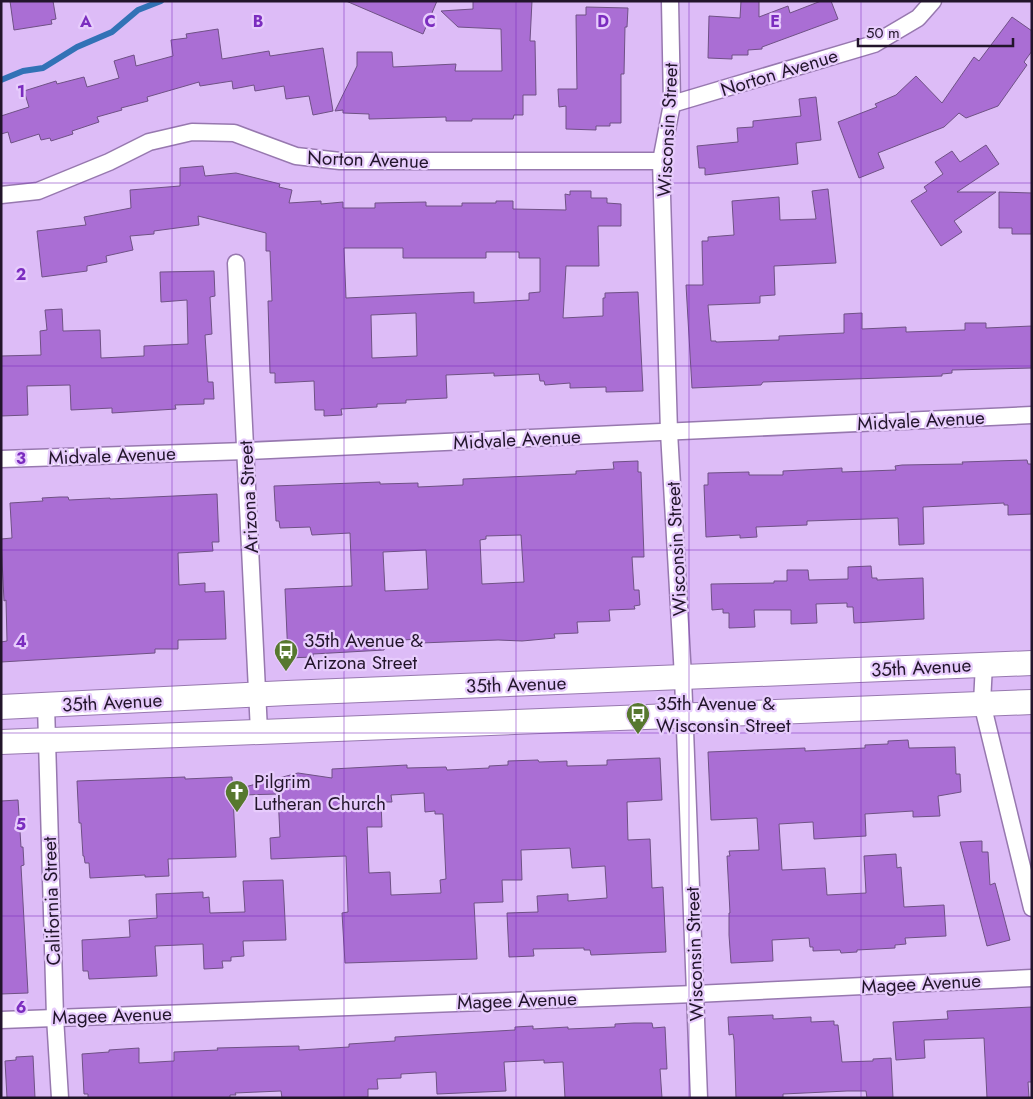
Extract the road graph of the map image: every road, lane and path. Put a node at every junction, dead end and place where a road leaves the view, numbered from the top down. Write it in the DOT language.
graph roads {
  1 [pos="670,1"];
  2 [pos="933,1"];
  3 [pos="672,104"];
  4 [pos="661,160"];
  5 [pos="1,195"];
  6 [pos="236,263"];
  7 [pos="1032,414"];
  8 [pos="669,432"];
  9 [pos="246,451"];
  10 [pos="1,459"];
  11 [pos="1032,663"];
  12 [pos="984,664"];
  13 [pos="683,677"];
  14 [pos="257,695"];
  15 [pos="1032,702"];
  16 [pos="982,703"];
  17 [pos="46,705"];
  18 [pos="1,707"];
  19 [pos="684,714"];
  20 [pos="259,731"];
  21 [pos="47,740"];
  22 [pos="1,742"];
  23 [pos="1032,908"];
  24 [pos="1032,978"];
  25 [pos="695,994"];
  26 [pos="55,1017"];
  27 [pos="1,1020"];
  28 [pos="60,1098"];
  29 [pos="699,1098"];
  1 -- 3 [label="street, Wisconsin Street"];
  2 -- 3 [label="street, Norton Avenue"];
  3 -- 4 [label="street, Wisconsin Street"];
  4 -- 5 [label="street, Norton Avenue"];
  4 -- 8 [label="street, Wisconsin Street"];
  6 -- 9 [label="street, Arizona Street"];
  7 -- 8 [label="street, Midvale Avenue"];
  8 -- 9 [label="street, Midvale Avenue"];
  8 -- 13 [label="street, Wisconsin Street"];
  9 -- 10 [label="street, Midvale Avenue"];
  9 -- 14 [label="street, Arizona Street"];
  11 -- 12 [label="main road, 35th Avenue"];
  12 -- 13 [label="main road, 35th Avenue"];
  12 -- 16 [label="street"];
  13 -- 14 [label="main road, 35th Avenue"];
  13 -- 19 [label="street, Wisconsin Street"];
  14 -- 17 [label="main road, 35th Avenue"];
  14 -- 20 [label="street, Arizona Street"];
  15 -- 16 [label="main road, 35th Avenue"];
  16 -- 19 [label="main road, 35th Avenue"];
  16 -- 23 [label="street"];
  17 -- 18 [label="main road, 35th Avenue"];
  17 -- 21 [label="street, California Street"];
  19 -- 20 [label="main road, 35th Avenue"];
  19 -- 25 [label="street, Wisconsin Street"];
  20 -- 21 [label="main road, 35th Avenue"];
  21 -- 22 [label="main road, 35th Avenue"];
  21 -- 26 [label="street, California Street"];
  24 -- 25 [label="street, Magee Avenue"];
  25 -- 26 [label="street, Magee Avenue"];
  25 -- 29 [label="street, Wisconsin Street"];
  26 -- 27 [label="street, Magee Avenue"];
  26 -- 28 [label="street, California Street"];
}
